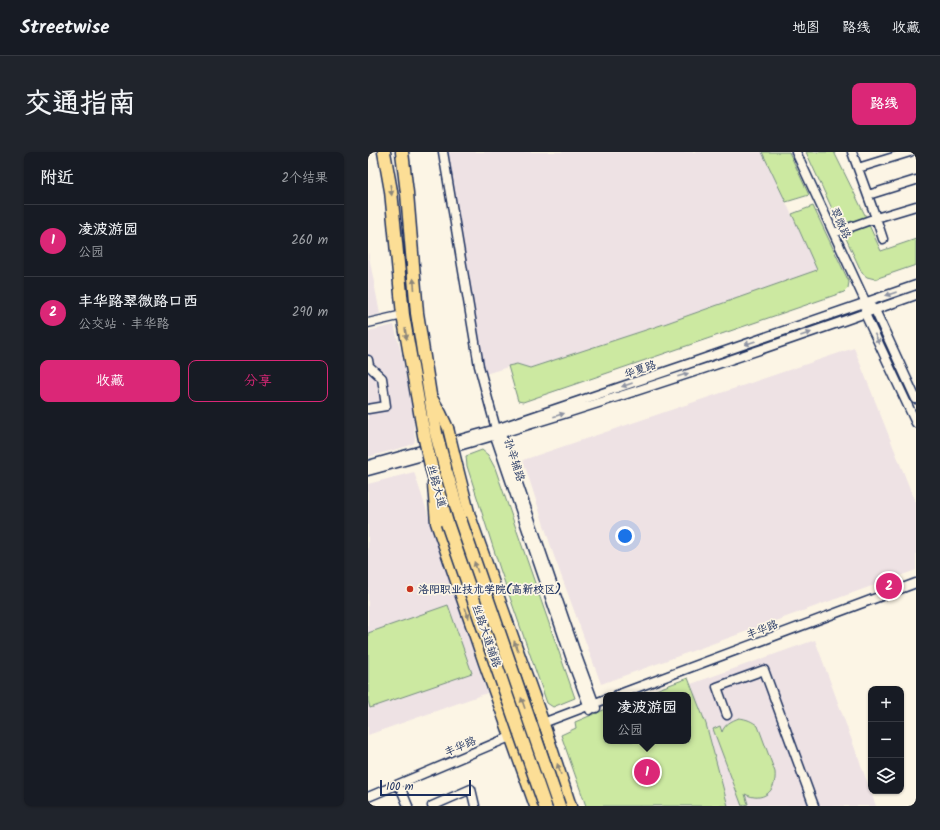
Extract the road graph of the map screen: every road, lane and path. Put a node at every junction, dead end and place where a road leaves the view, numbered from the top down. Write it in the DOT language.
graph roads {
  1 [pos="384,152"];
  2 [pos="402,152"];
  3 [pos="442,152"];
  4 [pos="796,152"];
  5 [pos="852,152"];
  6 [pos="910,152"];
  7 [pos="858,168"];
  8 [pos="916,180"];
  9 [pos="868,195"];
  10 [pos="916,206"];
  11 [pos="876,218"];
  12 [pos="834,233"];
  13 [pos="883,239"];
  14 [pos="916,285"];
  15 [pos="916,295"];
  16 [pos="866,303"];
  17 [pos="875,310"];
  18 [pos="865,314"];
  19 [pos="403,315"];
  20 [pos="368,323"];
  21 [pos="368,360"];
  22 [pos="428,391"];
  23 [pos="916,399"];
  24 [pos="368,409"];
  25 [pos="916,423"];
  26 [pos="498,433"];
  27 [pos="430,434"];
  28 [pos="368,465"];
  29 [pos="432,470"];
  30 [pos="368,471"];
  31 [pos="465,517"];
  32 [pos="916,583"];
  33 [pos="916,587"];
  34 [pos="625,692"];
  35 [pos="638,692"];
  36 [pos="603,701"];
  37 [pos="603,705"];
  38 [pos="592,707"];
  39 [pos="727,715"];
  40 [pos="544,725"];
  41 [pos="511,739"];
  42 [pos="400,786"];
  43 [pos="368,797"];
  44 [pos="368,802"];
  45 [pos="408,806"];
  46 [pos="432,806"];
  47 [pos="474,806"];
  48 [pos="535,806"];
  49 [pos="545,806"];
  50 [pos="559,806"];
  51 [pos="571,806"];
  52 [pos="814,806"];
  1 -- 19 [label="highway, 丝路大道, one-way"];
  22 -- 2 [label="highway, 丝路大道, one-way"];
  3 -- 26 [label="street, 孙辛辅路"];
  4 -- 12 [label="street, 翠微路"];
  5 -- 7 [label="street"];
  6 -- 7 [label="street"];
  7 -- 9 [label="street"];
  8 -- 9 [label="street"];
  9 -- 11 [label="street"];
  10 -- 11 [label="street"];
  11 -- 12 [label="street"];
  11 -- 13 [label="street"];
  12 -- 16 [label="street, 翠微路"];
  14 -- 16 [label="street, 华夏路, one-way"];
  15 -- 17 [label="street, 华夏路"];
  16 -- 17 [label="street, 翠微路"];
  16 -- 18 [label="street, 翠微路"];
  16 -- 26 [label="street, 华夏路, one-way"];
  17 -- 18 [label="street, 华夏路"];
  17 -- 23 [label="street, 翠微路"];
  18 -- 25 [label="street, one-way"];
  26 -- 18 [label="street, 华夏路, one-way"];
  19 -- 20 [label="street"];
  19 -- 27 [label="highway, 丝路大道, one-way"];
  21 -- 24 [label="street"];
  22 -- 27 [label="highway, 丝路大道"];
  22 -- 31 [label="main road, bridge"];
  26 -- 28 [label="street, 华夏路"];
  26 -- 30 [label="street, 华夏路"];
  26 -- 38 [label="street, 孙辛辅路"];
  27 -- 29 [label="highway, 丝路大道, bridge"];
  27 -- 31 [label="highway, 丝路大道, bridge"];
  29 -- 41 [label="main road, 丝路大道辅路, one-way"];
  29 -- 49 [label="highway, 丝路大道, bridge"];
  40 -- 31 [label="main road, one-way"];
  50 -- 31 [label="highway, 丝路大道, one-way, bridge"];
  32 -- 34 [label="street, 丰华路"];
  33 -- 35 [label="street, 丰华路"];
  36 -- 38 [label="street, 丰华路"];
  37 -- 38 [label="street, 丰华路"];
  38 -- 40 [label="street, 丰华路"];
  39 -- 52 [label="street"];
  40 -- 41 [label="street, 丰华路"];
  51 -- 40 [label="main road, one-way"];
  41 -- 42 [label="street, 丰华路"];
  41 -- 48 [label="main road, 丝路大道辅路"];
  42 -- 43 [label="street, 丰华路"];
  42 -- 44 [label="street, 丰华路"];
  42 -- 45 [label="street"];
  46 -- 47 [label="street"];
}
